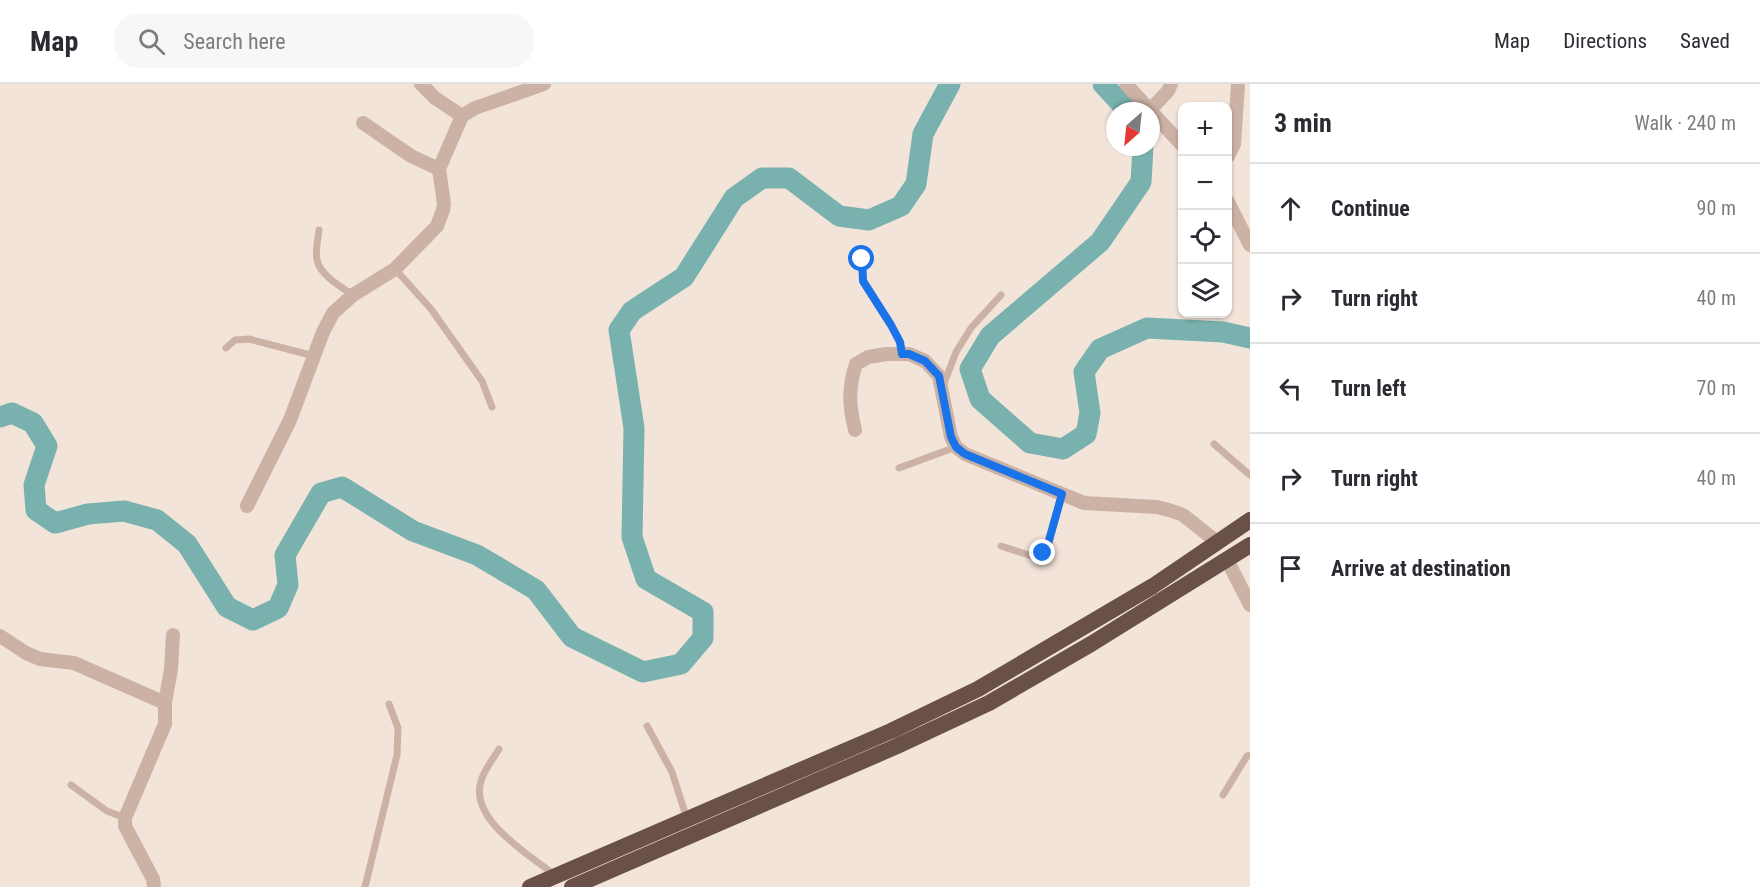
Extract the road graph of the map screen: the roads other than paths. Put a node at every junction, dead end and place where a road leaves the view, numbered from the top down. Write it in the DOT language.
graph roads {
  1 [pos="422,84"];
  2 [pos="544,84"];
  3 [pos="1126,84"];
  4 [pos="1171,84"];
  5 [pos="1238,84"];
  6 [pos="1143,102"];
  7 [pos="1157,102"];
  8 [pos="462,116"];
  9 [pos="1160,121"];
  10 [pos="363,123"];
  11 [pos="1178,141"];
  12 [pos="1232,147"];
  13 [pos="439,169"];
  14 [pos="1231,210"];
  15 [pos="319,230"];
  16 [pos="1250,244"];
  17 [pos="862,259"];
  18 [pos="395,269"];
  19 [pos="352,295"];
  20 [pos="1001,296"];
  21 [pos="226,348"];
  22 [pos="902,354"];
  23 [pos="314,356"];
  24 [pos="942,388"];
  25 [pos="492,406"];
  26 [pos="855,430"];
  27 [pos="1214,444"];
  28 [pos="956,447"];
  29 [pos="898,468"];
  30 [pos="1250,475"];
  31 [pos="1062,494"];
  32 [pos="247,506"];
  33 [pos="1250,520"];
  34 [pos="1217,542"];
  35 [pos="1250,545"];
  36 [pos="1001,546"];
  37 [pos="1227,560"];
  38 [pos="1250,605"];
  39 [pos="173,635"];
  40 [pos="0,636"];
  41 [pos="165,704"];
  42 [pos="389,704"];
  43 [pos="647,726"];
  44 [pos="499,749"];
  45 [pos="1250,755"];
  46 [pos="71,785"];
  47 [pos="1223,795"];
  48 [pos="125,818"];
  49 [pos="687,819"];
  50 [pos="555,876"];
  51 [pos="154,887"];
  52 [pos="365,887"];
  53 [pos="530,887"];
  54 [pos="572,887"];
  1 -- 8 [label="street"];
  2 -- 8 [label="street"];
  3 -- 6 [label="street"];
  4 -- 7 [label="street"];
  5 -- 12 [label="street"];
  8 -- 13 [label="street"];
  9 -- 11 [label="street"];
  10 -- 13 [label="street"];
  13 -- 18 [label="street"];
  14 -- 16 [label="street"];
  15 -- 19 [label="lane"];
  17 -- 22 [label="lane"];
  18 -- 19 [label="street"];
  18 -- 25 [label="lane"];
  19 -- 23 [label="street"];
  20 -- 24 [label="lane"];
  21 -- 23 [label="lane"];
  22 -- 24 [label="street"];
  22 -- 26 [label="street"];
  23 -- 32 [label="street"];
  24 -- 28 [label="street"];
  27 -- 30 [label="lane"];
  28 -- 29 [label="lane"];
  28 -- 31 [label="street"];
  31 -- 34 [label="street"];
  31 -- 36 [label="lane"];
  33 -- 34 [label="highway"];
  34 -- 49 [label="highway"];
  35 -- 37 [label="highway"];
  37 -- 38 [label="street"];
  37 -- 54 [label="highway"];
  39 -- 41 [label="street"];
  40 -- 41 [label="street"];
  41 -- 48 [label="street"];
  42 -- 52 [label="lane"];
  43 -- 49 [label="lane"];
  44 -- 50 [label="lane"];
  45 -- 47 [label="lane"];
  46 -- 48 [label="lane"];
  48 -- 51 [label="street"];
  49 -- 50 [label="highway"];
  50 -- 53 [label="highway"];
}
